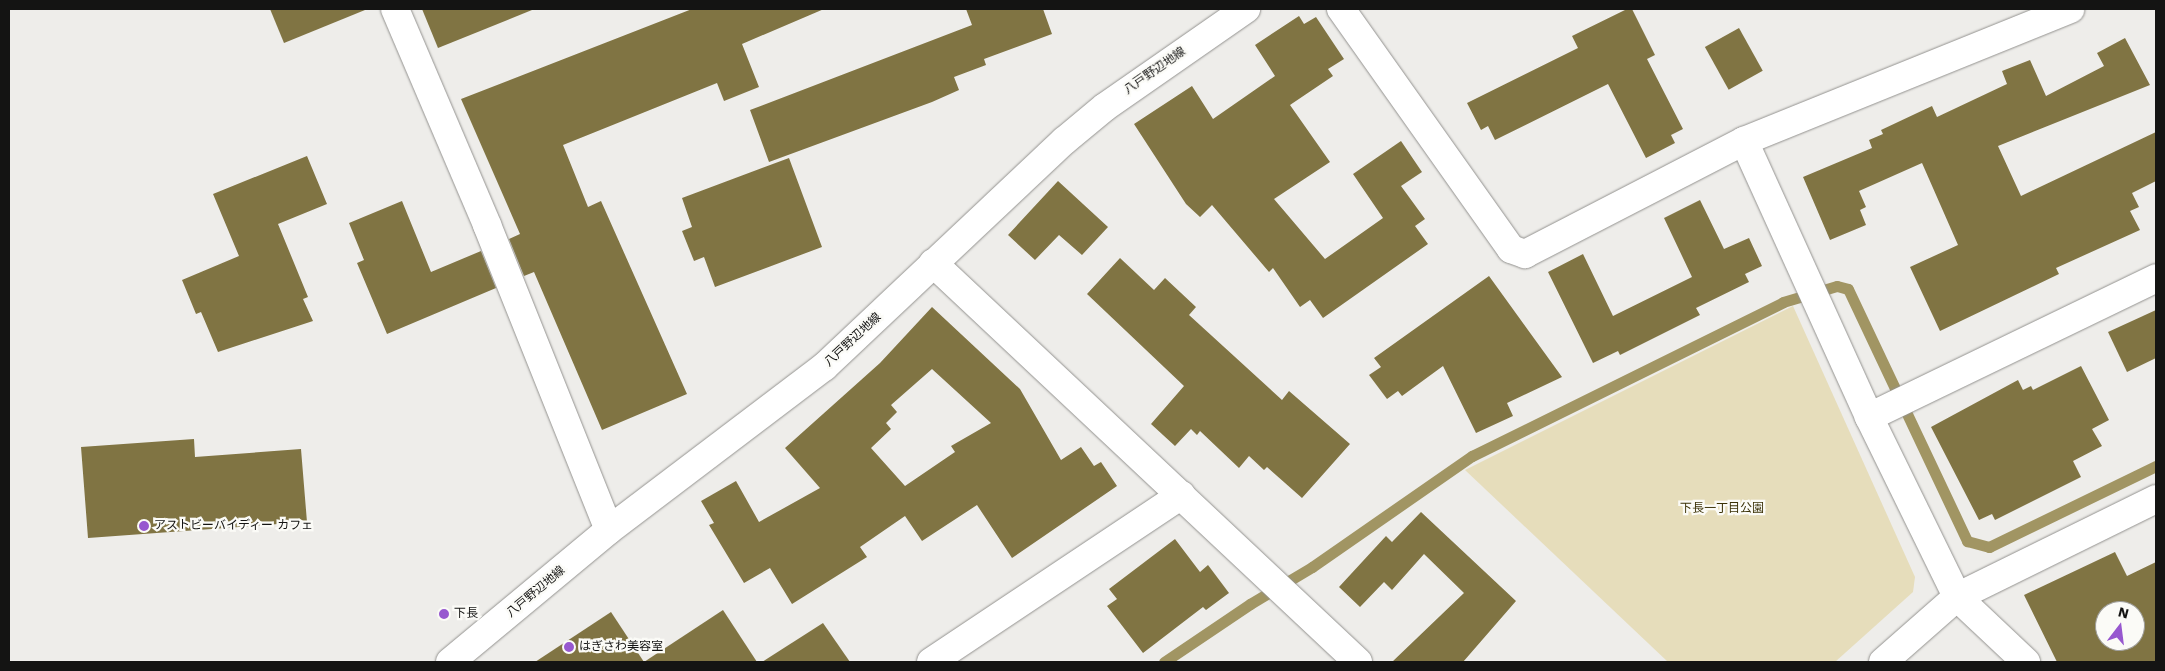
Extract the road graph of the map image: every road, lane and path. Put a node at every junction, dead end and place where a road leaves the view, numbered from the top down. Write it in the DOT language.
graph roads {
  1 [pos="395,9"];
  2 [pos="1246,9"];
  3 [pos="1342,9"];
  4 [pos="2070,9"];
  5 [pos="1744,141"];
  6 [pos="934,263"];
  7 [pos="2156,278"];
  8 [pos="1869,416"];
  9 [pos="1180,495"];
  10 [pos="2156,499"];
  11 [pos="609,530"];
  12 [pos="1958,597"];
  13 [pos="450,662"];
  14 [pos="931,662"];
  15 [pos="1358,662"];
  16 [pos="1883,662"];
  17 [pos="2026,662"];
  1 -- 11 [label="street"];
  2 -- 6 [label="street, 八戸野辺地線"];
  3 -- 5 [label="street"];
  4 -- 5 [label="street"];
  5 -- 8 [label="street"];
  6 -- 9 [label="street"];
  6 -- 11 [label="street, 八戸野辺地線"];
  7 -- 8 [label="street"];
  8 -- 12 [label="street"];
  9 -- 14 [label="street"];
  9 -- 15 [label="street"];
  10 -- 12 [label="street"];
  11 -- 13 [label="street, 八戸野辺地線"];
  12 -- 16 [label="street"];
  12 -- 17 [label="street"];
}
